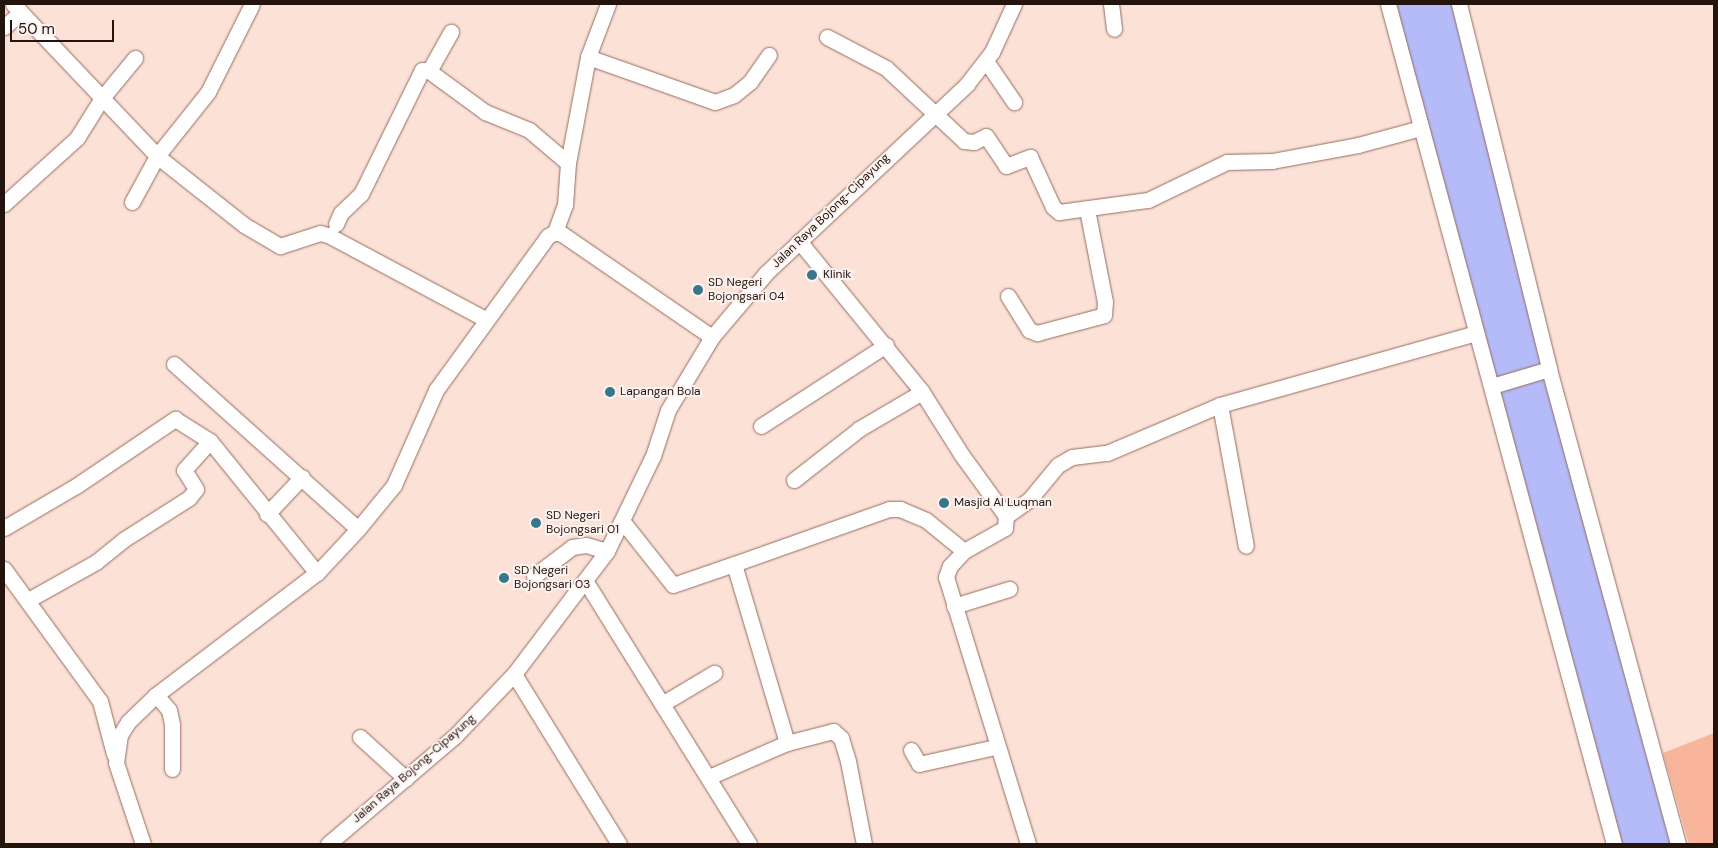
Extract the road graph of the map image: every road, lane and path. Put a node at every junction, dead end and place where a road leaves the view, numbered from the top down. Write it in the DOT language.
graph roads {
  1 [pos="252,4"];
  2 [pos="608,4"];
  3 [pos="1014,4"];
  4 [pos="1112,4"];
  5 [pos="1388,4"];
  6 [pos="1459,4"];
  7 [pos="16,8"];
  8 [pos="4,27"];
  9 [pos="1114,28"];
  10 [pos="451,32"];
  11 [pos="827,37"];
  12 [pos="769,55"];
  13 [pos="588,57"];
  14 [pos="135,58"];
  15 [pos="986,61"];
  16 [pos="429,71"];
  17 [pos="102,98"];
  18 [pos="1014,102"];
  19 [pos="936,112"];
  20 [pos="1421,128"];
  21 [pos="157,156"];
  22 [pos="568,163"];
  23 [pos="132,202"];
  24 [pos="4,204"];
  25 [pos="1087,209"];
  26 [pos="336,224"];
  27 [pos="555,232"];
  28 [pos="799,241"];
  29 [pos="1008,296"];
  30 [pos="487,320"];
  31 [pos="1476,333"];
  32 [pos="712,337"];
  33 [pos="886,345"];
  34 [pos="174,364"];
  35 [pos="1545,370"];
  36 [pos="1496,385"];
  37 [pos="922,392"];
  38 [pos="1220,405"];
  39 [pos="761,426"];
  40 [pos="210,441"];
  41 [pos="302,478"];
  42 [pos="794,480"];
  43 [pos="267,514"];
  44 [pos="1006,516"];
  45 [pos="623,522"];
  46 [pos="4,528"];
  47 [pos="358,529"];
  48 [pos="1246,546"];
  49 [pos="607,551"];
  50 [pos="964,551"];
  51 [pos="734,564"];
  52 [pos="4,569"];
  53 [pos="317,573"];
  54 [pos="534,576"];
  55 [pos="586,582"];
  56 [pos="1009,588"];
  57 [pos="28,600"];
  58 [pos="954,606"];
  59 [pos="714,673"];
  60 [pos="514,674"];
  61 [pos="156,695"];
  62 [pos="662,704"];
  63 [pos="360,737"];
  64 [pos="787,743"];
  65 [pos="995,746"];
  66 [pos="911,750"];
  67 [pos="116,763"];
  68 [pos="172,769"];
  69 [pos="709,776"];
  70 [pos="406,779"];
  71 [pos="143,844"];
  72 [pos="328,844"];
  73 [pos="619,844"];
  74 [pos="749,844"];
  75 [pos="864,844"];
  76 [pos="1028,844"];
  77 [pos="1614,844"];
  78 [pos="1678,844"];
  1 -- 21 [label="street"];
  2 -- 13 [label="street"];
  3 -- 15 [label="street, Jalan Raya Bojong-Cipayung"];
  4 -- 9 [label="street"];
  5 -- 20 [label="street"];
  6 -- 35 [label="street"];
  7 -- 8 [label="street"];
  7 -- 17 [label="street"];
  10 -- 16 [label="street"];
  11 -- 19 [label="street"];
  12 -- 13 [label="street"];
  13 -- 22 [label="street"];
  14 -- 17 [label="street"];
  15 -- 18 [label="street"];
  15 -- 19 [label="street, Jalan Raya Bojong-Cipayung"];
  16 -- 22 [label="street"];
  16 -- 26 [label="street"];
  17 -- 21 [label="street"];
  17 -- 24 [label="street"];
  19 -- 25 [label="street"];
  19 -- 28 [label="street, Jalan Raya Bojong-Cipayung"];
  20 -- 25 [label="street"];
  20 -- 31 [label="street"];
  21 -- 23 [label="street"];
  21 -- 30 [label="street"];
  22 -- 27 [label="street"];
  25 -- 29 [label="street"];
  27 -- 30 [label="street"];
  27 -- 32 [label="street"];
  28 -- 32 [label="street, Jalan Raya Bojong-Cipayung"];
  28 -- 33 [label="street"];
  30 -- 47 [label="street"];
  31 -- 36 [label="street"];
  31 -- 38 [label="street"];
  32 -- 45 [label="street, Jalan Raya Bojong-Cipayung"];
  33 -- 37 [label="street"];
  33 -- 39 [label="street"];
  34 -- 41 [label="street"];
  35 -- 36 [label="street"];
  35 -- 78 [label="street"];
  36 -- 77 [label="street"];
  37 -- 42 [label="street"];
  37 -- 44 [label="street"];
  38 -- 44 [label="street"];
  38 -- 48 [label="street"];
  40 -- 43 [label="street"];
  40 -- 46 [label="street"];
  40 -- 57 [label="street"];
  41 -- 43 [label="street"];
  41 -- 47 [label="street"];
  43 -- 53 [label="street"];
  44 -- 50 [label="street"];
  45 -- 49 [label="street, Jalan Raya Bojong-Cipayung"];
  45 -- 51 [label="street"];
  47 -- 53 [label="street"];
  49 -- 54 [label="street"];
  49 -- 55 [label="street, Jalan Raya Bojong-Cipayung"];
  50 -- 51 [label="street"];
  50 -- 58 [label="street"];
  51 -- 64 [label="street"];
  52 -- 57 [label="street"];
  53 -- 61 [label="street"];
  55 -- 60 [label="street, Jalan Raya Bojong-Cipayung"];
  55 -- 62 [label="street"];
  56 -- 58 [label="street"];
  57 -- 67 [label="street"];
  58 -- 65 [label="street"];
  59 -- 62 [label="street"];
  60 -- 70 [label="street, Jalan Raya Bojong-Cipayung"];
  60 -- 73 [label="street"];
  61 -- 67 [label="street"];
  61 -- 68 [label="street"];
  62 -- 69 [label="street"];
  63 -- 70 [label="street"];
  64 -- 69 [label="street"];
  64 -- 75 [label="street"];
  65 -- 66 [label="street"];
  65 -- 76 [label="street"];
  67 -- 71 [label="street"];
  69 -- 74 [label="street"];
  70 -- 72 [label="street, Jalan Raya Bojong-Cipayung"];
}
